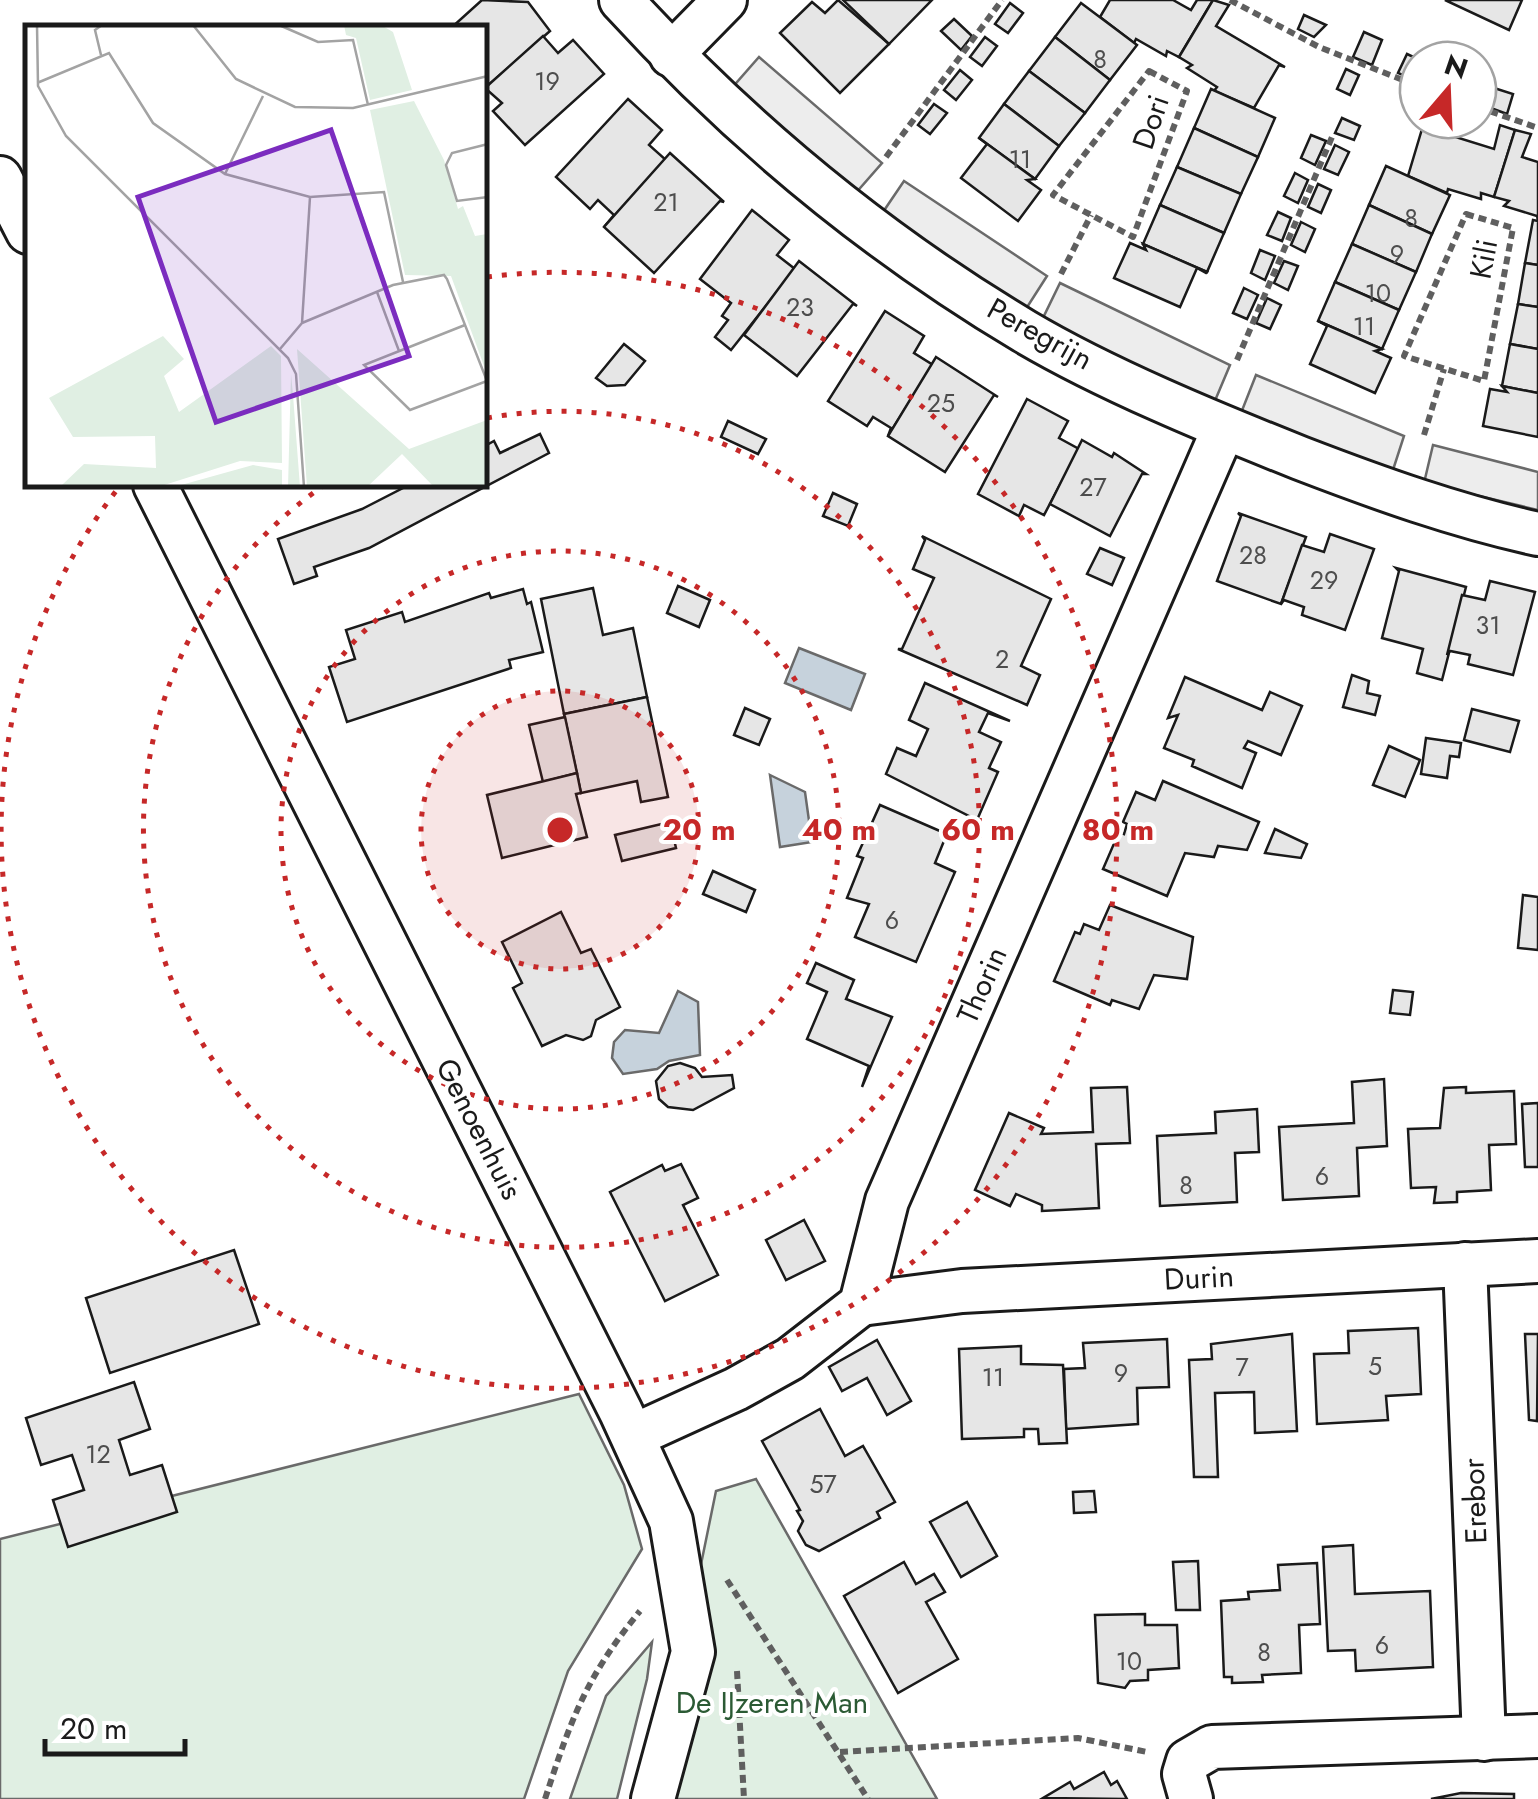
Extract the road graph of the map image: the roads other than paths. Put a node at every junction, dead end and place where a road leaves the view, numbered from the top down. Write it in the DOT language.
graph roads {
  1 [pos="621,0"];
  2 [pos="725,0"];
  3 [pos="671,54"];
  4 [pos="0,178"];
  5 [pos="25,226"];
  6 [pos="1224,428"];
  7 [pos="157,488"];
  8 [pos="1538,534"];
  9 [pos="1538,1260"];
  10 [pos="1465,1264"];
  11 [pos="861,1304"];
  12 [pos="633,1436"];
  13 [pos="1538,1736"];
  14 [pos="1484,1739"];
  15 [pos="1189,1780"];
  16 [pos="654,1799"];
  1 -- 3 [label="street, Peregrijn"];
  2 -- 3 [label="street"];
  3 -- 6 [label="street, Peregrijn"];
  4 -- 5 [label="street"];
  6 -- 8 [label="street, Peregrijn"];
  6 -- 11 [label="street, Thorin"];
  7 -- 12 [label="street, Genoenhuis"];
  9 -- 10 [label="street, Durin"];
  10 -- 11 [label="street, Durin"];
  10 -- 14 [label="street, Erebor"];
  11 -- 12 [label="street"];
  12 -- 16 [label="street, Genoenhuis"];
  13 -- 14 [label="street"];
  14 -- 15 [label="street"];
}
